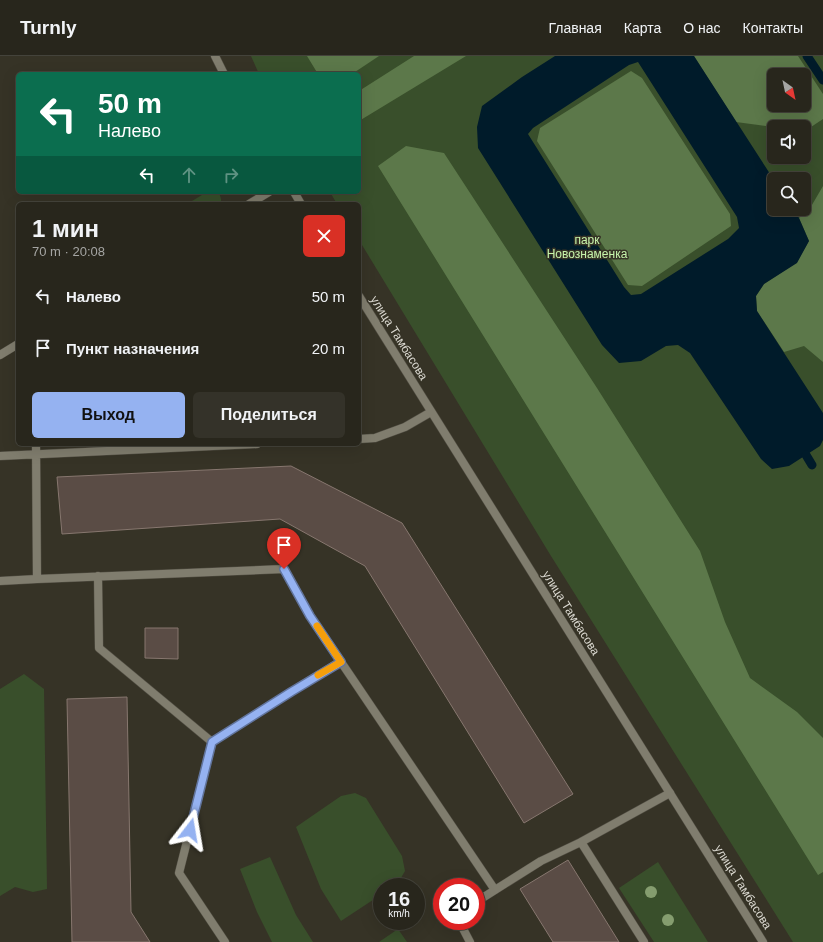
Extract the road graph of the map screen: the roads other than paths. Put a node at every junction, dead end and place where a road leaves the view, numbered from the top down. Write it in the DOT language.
graph roads {
  1 [pos="215,56"];
  2 [pos="223,72"];
  3 [pos="266,194"];
  4 [pos="252,202"];
  5 [pos="361,299"];
  6 [pos="16,345"];
  7 [pos="0,355"];
  8 [pos="431,412"];
  9 [pos="361,439"];
  10 [pos="36,446"];
  11 [pos="217,446"];
  12 [pos="36,455"];
  13 [pos="0,456"];
  14 [pos="98,576"];
  15 [pos="37,579"];
  16 [pos="0,581"];
  17 [pos="341,662"];
  18 [pos="212,742"];
  19 [pos="670,793"];
  20 [pos="581,842"];
  21 [pos="495,890"];
  22 [pos="485,896"];
  23 [pos="463,930"];
  24 [pos="225,942"];
  25 [pos="470,942"];
  26 [pos="644,942"];
  27 [pos="763,942"];
  1 -- 2 [label="street"];
  3 -- 4 [label="street"];
  5 -- 8 [label="street, улица Тамбасова"];
  6 -- 7 [label="street"];
  8 -- 9 [label="street"];
  8 -- 19 [label="street, улица Тамбасова"];
  10 -- 12 [label="street"];
  11 -- 12 [label="street"];
  12 -- 13 [label="street"];
  12 -- 15 [label="street"];
  14 -- 15 [label="street"];
  14 -- 17 [label="street"];
  14 -- 18 [label="street"];
  15 -- 16 [label="street"];
  17 -- 18 [label="street"];
  17 -- 21 [label="street"];
  18 -- 24 [label="street"];
  19 -- 20 [label="street"];
  19 -- 27 [label="street, улица Тамбасова"];
  20 -- 21 [label="street"];
  20 -- 26 [label="street"];
  21 -- 22 [label="street"];
  23 -- 25 [label="street"];
}
